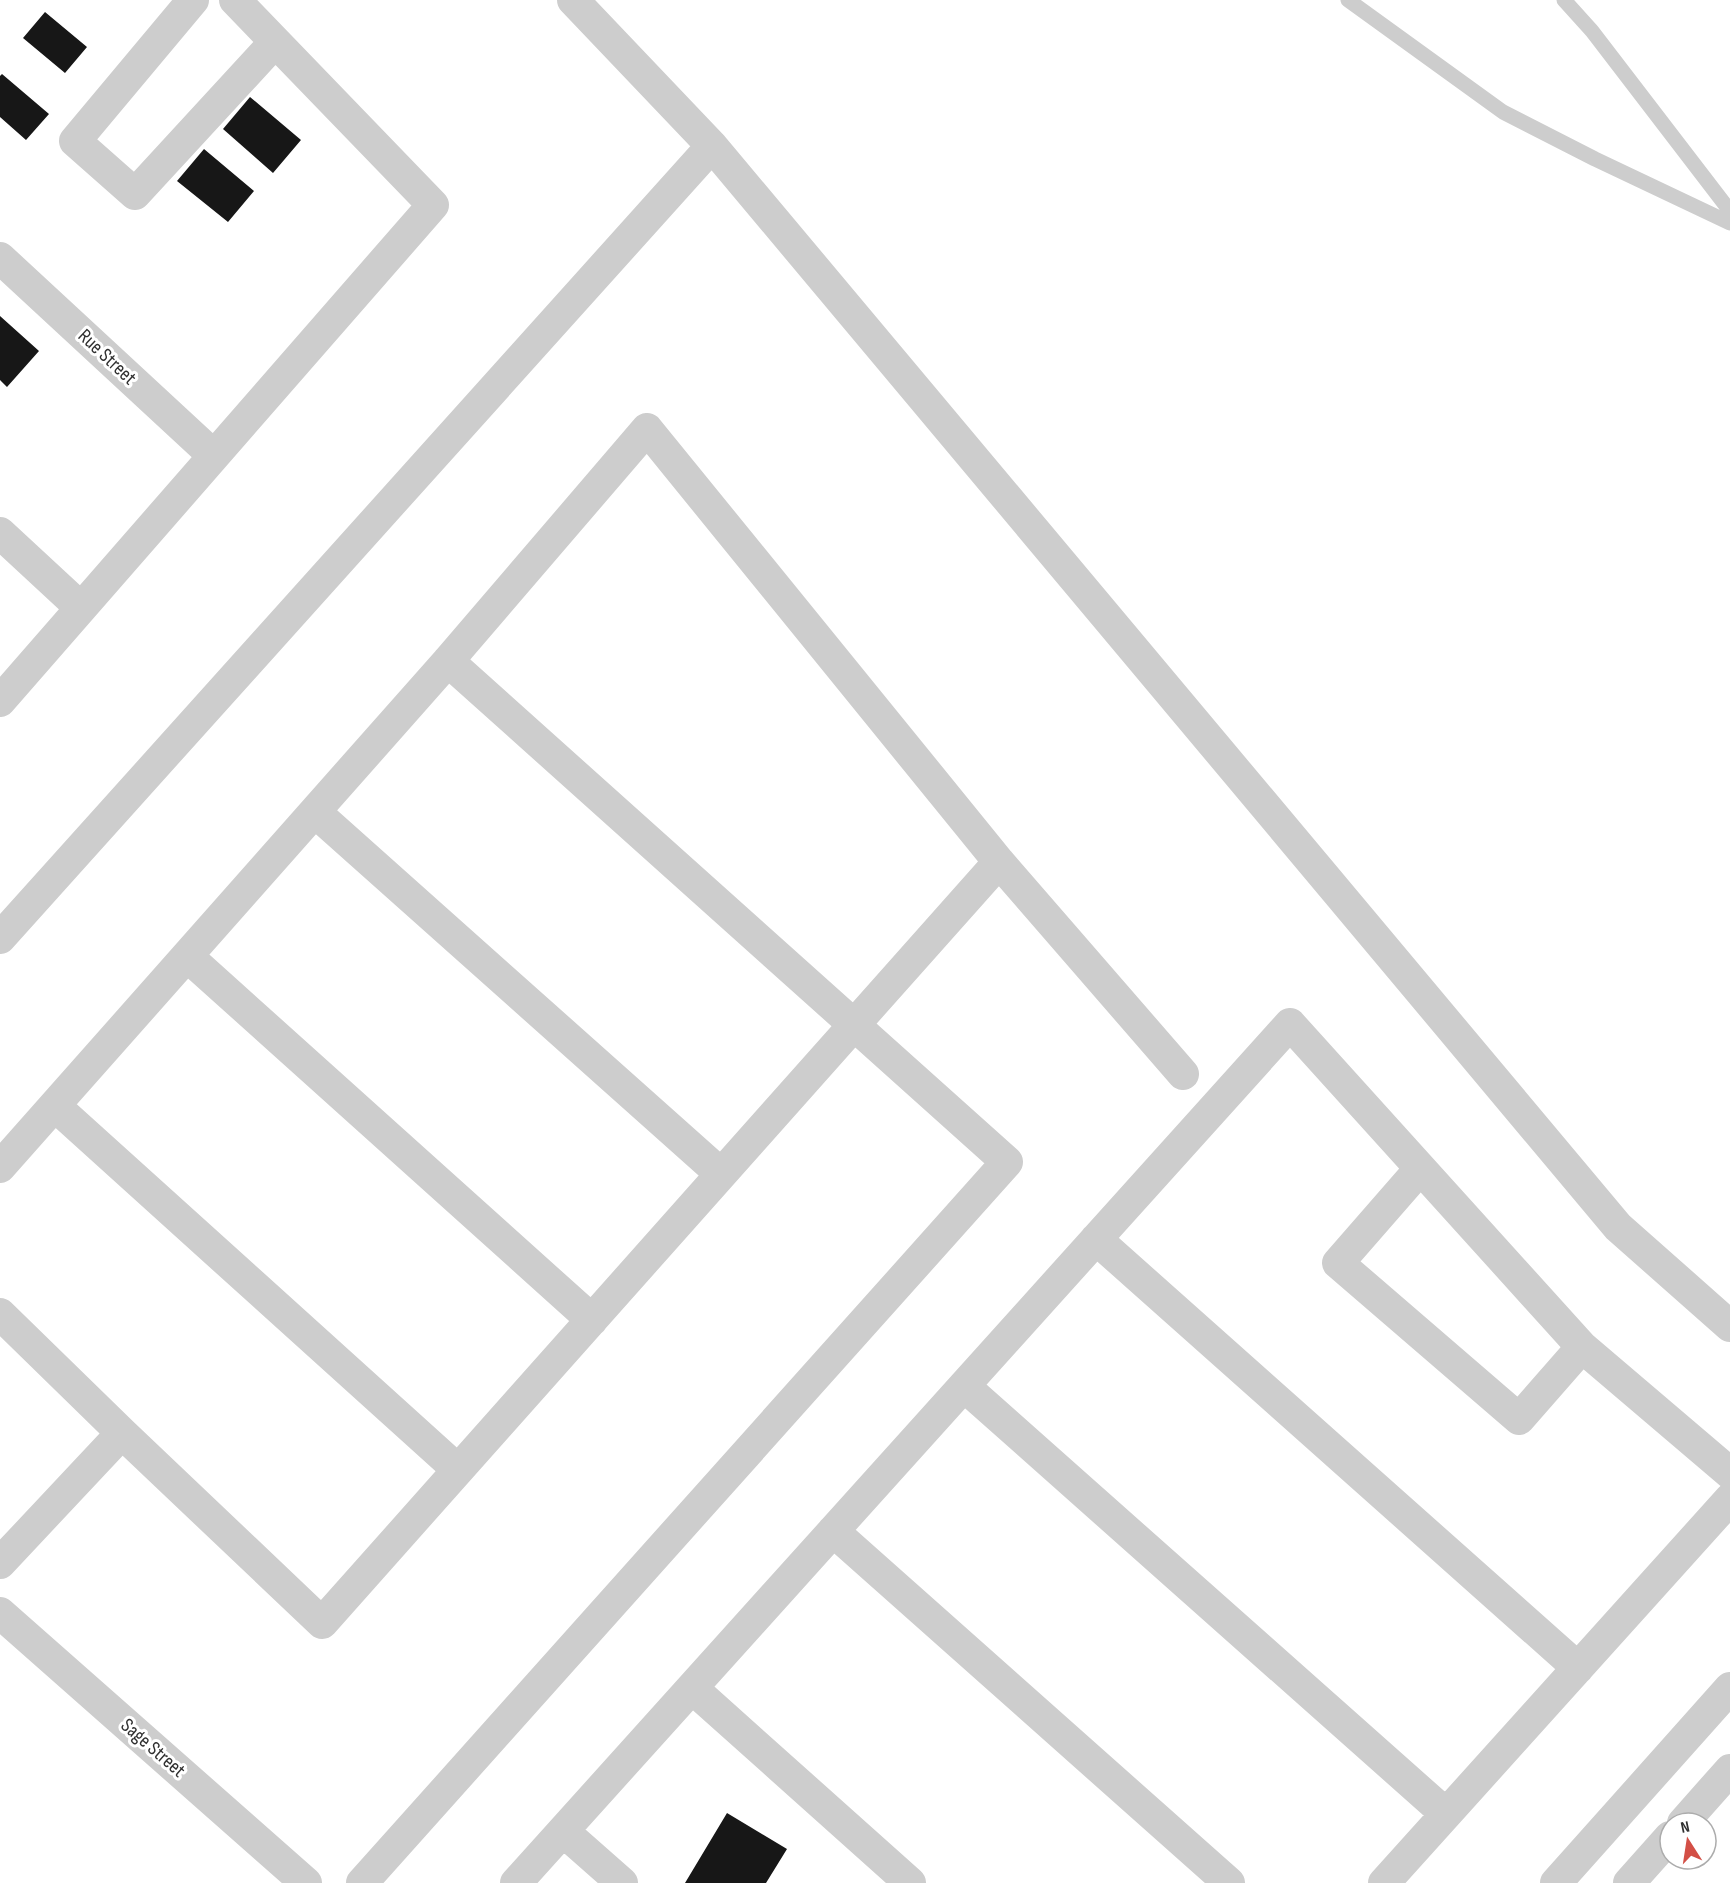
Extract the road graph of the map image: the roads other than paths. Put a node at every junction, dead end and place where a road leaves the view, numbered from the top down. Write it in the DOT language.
graph roads {
  1 [pos="193,0"];
  2 [pos="235,0"];
  3 [pos="573,0"];
  4 [pos="1348,0"];
  5 [pos="1564,0"];
  6 [pos="275,42"];
  7 [pos="712,146"];
  8 [pos="1730,211"];
  9 [pos="1730,223"];
  10 [pos="0,258"];
  11 [pos="214,456"];
  12 [pos="0,533"];
  13 [pos="81,608"];
  14 [pos="448,662"];
  15 [pos="0,701"];
  16 [pos="315,812"];
  17 [pos="999,862"];
  18 [pos="0,938"];
  19 [pos="188,956"];
  20 [pos="854,1025"];
  21 [pos="1183,1074"];
  22 [pos="55,1106"];
  23 [pos="0,1167"];
  24 [pos="1420,1169"];
  25 [pos="721,1174"];
  26 [pos="1096,1239"];
  27 [pos="0,1314"];
  28 [pos="592,1320"];
  29 [pos="1730,1326"];
  30 [pos="1582,1347"];
  31 [pos="964,1386"];
  32 [pos="122,1433"];
  33 [pos="458,1470"];
  34 [pos="1730,1473"];
  35 [pos="1730,1499"];
  36 [pos="833,1531"];
  37 [pos="0,1563"];
  38 [pos="0,1613"];
  39 [pos="1578,1668"];
  40 [pos="692,1688"];
  41 [pos="1730,1688"];
  42 [pos="1730,1770"];
  43 [pos="1694,1811"];
  44 [pos="1446,1814"];
  45 [pos="563,1831"];
  46 [pos="1658,1850"];
  47 [pos="306,1883"];
  48 [pos="362,1883"];
  49 [pos="516,1883"];
  50 [pos="622,1883"];
  51 [pos="910,1883"];
  52 [pos="1229,1883"];
  53 [pos="1384,1883"];
  54 [pos="1556,1883"];
  55 [pos="1629,1883"];
  1 -- 6 [label="street"];
  2 -- 6 [label="street"];
  3 -- 7 [label="street"];
  4 -- 9 [label="lane"];
  5 -- 8 [label="lane"];
  6 -- 11 [label="street"];
  7 -- 18 [label="street"];
  7 -- 29 [label="street"];
  10 -- 11 [label="street, Rue Street"];
  11 -- 13 [label="street"];
  12 -- 13 [label="street"];
  13 -- 15 [label="street"];
  14 -- 16 [label="street"];
  14 -- 17 [label="street"];
  14 -- 20 [label="street"];
  16 -- 19 [label="street"];
  16 -- 25 [label="street"];
  17 -- 20 [label="street"];
  17 -- 21 [label="street"];
  19 -- 22 [label="street"];
  19 -- 28 [label="street"];
  20 -- 25 [label="street"];
  20 -- 48 [label="street"];
  22 -- 23 [label="street"];
  22 -- 33 [label="street"];
  24 -- 26 [label="street"];
  24 -- 30 [label="street"];
  24 -- 30 [label="street"];
  25 -- 28 [label="street"];
  26 -- 31 [label="street"];
  26 -- 39 [label="street"];
  27 -- 32 [label="street"];
  28 -- 33 [label="street"];
  30 -- 34 [label="street"];
  31 -- 36 [label="street"];
  31 -- 44 [label="street"];
  32 -- 33 [label="street"];
  32 -- 37 [label="street"];
  35 -- 39 [label="street"];
  36 -- 40 [label="street"];
  36 -- 52 [label="street"];
  38 -- 47 [label="street, Sage Street"];
  39 -- 44 [label="street"];
  40 -- 45 [label="street"];
  40 -- 51 [label="street"];
  41 -- 54 [label="street"];
  42 -- 43 [label="street"];
  44 -- 53 [label="street"];
  45 -- 49 [label="street"];
  45 -- 50 [label="street"];
  46 -- 55 [label="street"];
}
